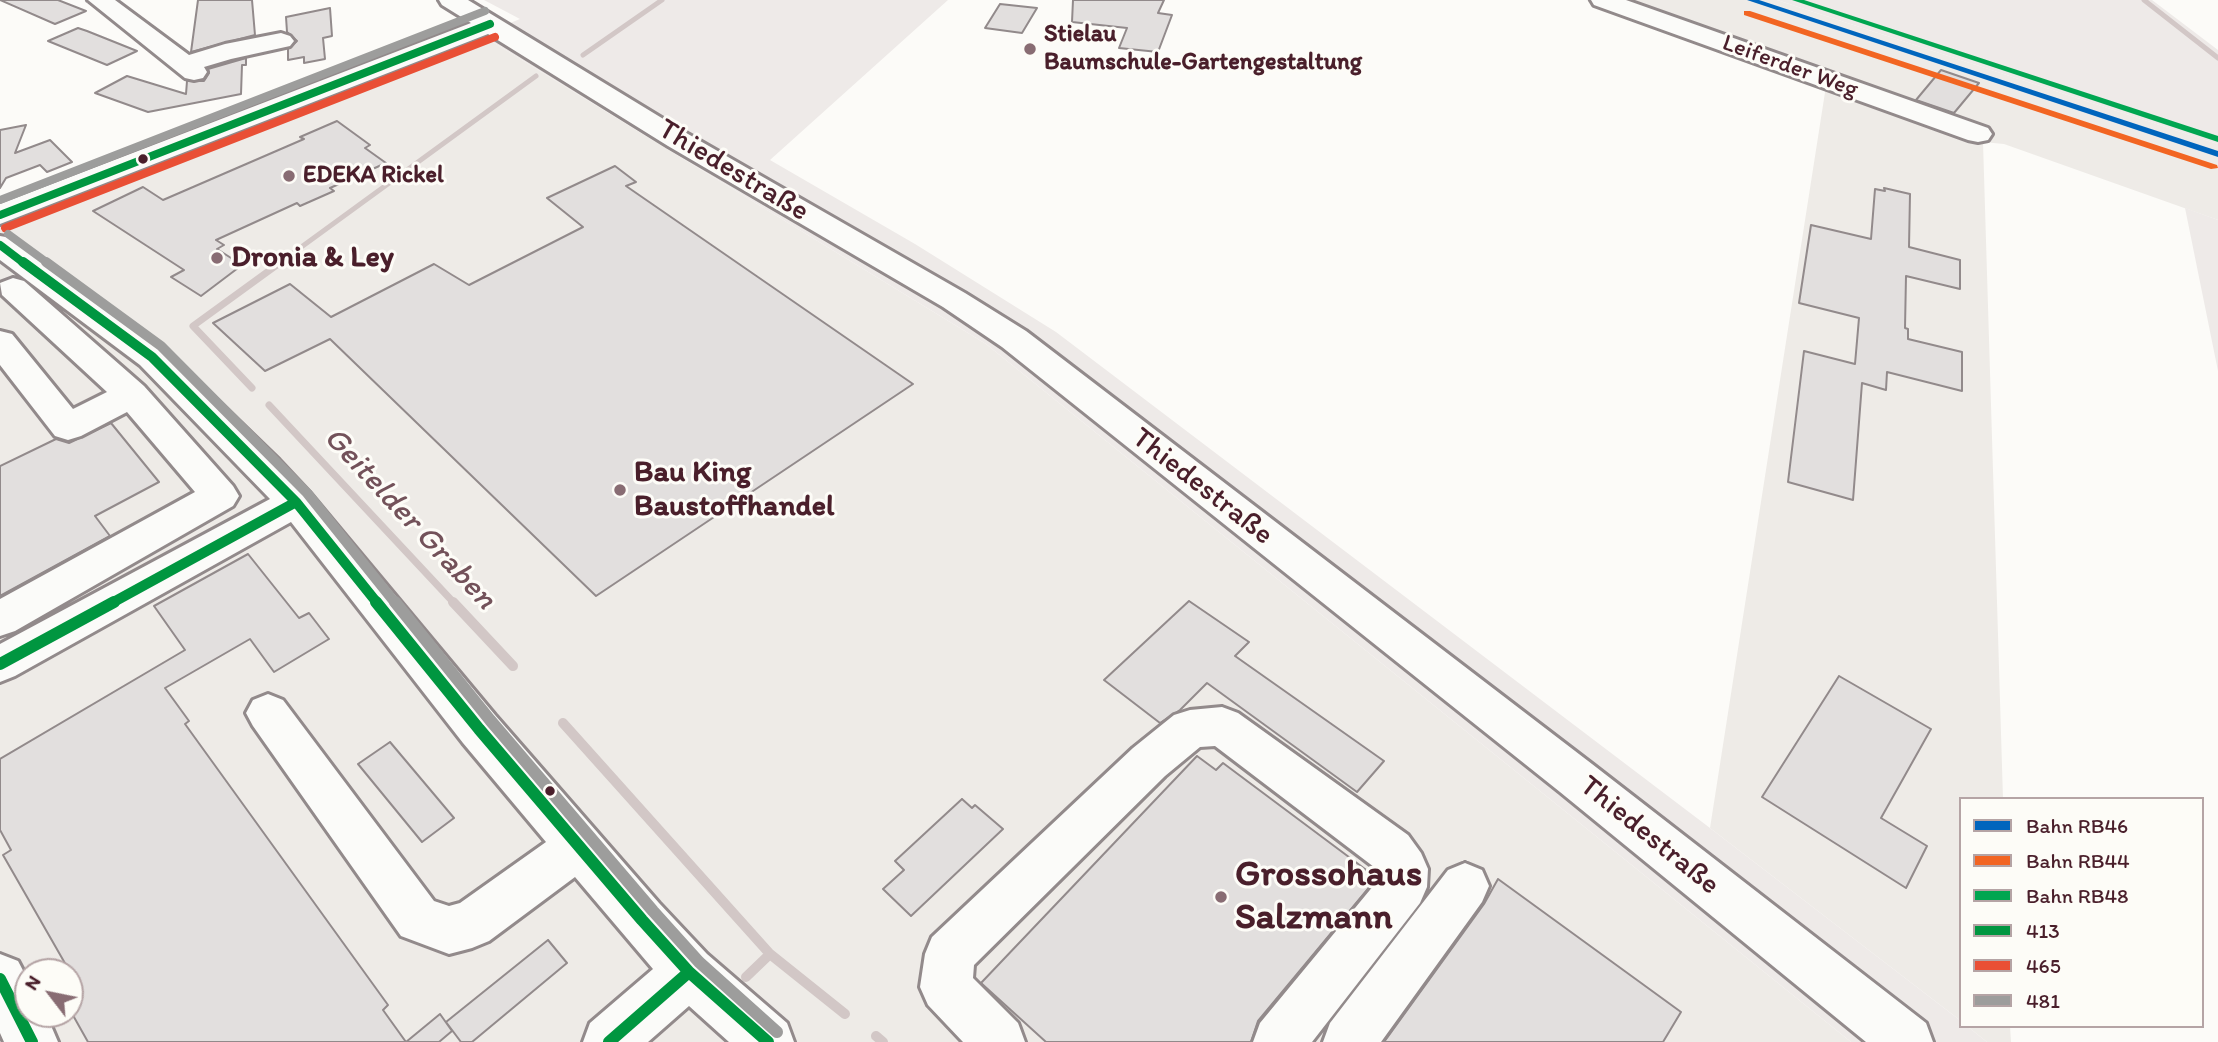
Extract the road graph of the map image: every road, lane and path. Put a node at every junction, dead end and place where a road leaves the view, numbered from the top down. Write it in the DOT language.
graph roads {
  1 [pos="451,0"];
  2 [pos="1603,0"];
  3 [pos="118,9"];
  4 [pos="167,23"];
  5 [pos="490,24"];
  6 [pos="281,41"];
  7 [pos="1978,134"];
  8 [pos="163,151"];
  9 [pos="189,172"];
  10 [pos="0,215"];
  11 [pos="12,272"];
  12 [pos="0,342"];
  13 [pos="132,395"];
  14 [pos="266,470"];
  15 [pos="220,496"];
  16 [pos="296,502"];
  17 [pos="0,619"];
  18 [pos="0,664"];
  19 [pos="268,713"];
  20 [pos="578,847"];
  21 [pos="1465,886"];
  22 [pos="689,972"];
  23 [pos="0,979"];
  24 [pos="32,1042"];
  25 [pos="610,1042"];
  26 [pos="768,1042"];
  27 [pos="999,1042"];
  28 [pos="1279,1042"];
  29 [pos="1349,1042"];
  30 [pos="1907,1042"];
  1 -- 5 [label="street, Thiedestraße"];
  2 -- 7 [label="street, Leiferder Weg"];
  3 -- 4 [label="street"];
  3 -- 6 [label="street"];
  5 -- 8 [label="street"];
  5 -- 30 [label="street, Thiedestraße"];
  8 -- 9 [label="street"];
  8 -- 10 [label="street"];
  11 -- 13 [label="street"];
  11 -- 14 [label="street"];
  12 -- 13 [label="street"];
  13 -- 15 [label="street"];
  14 -- 15 [label="street"];
  14 -- 16 [label="street"];
  15 -- 17 [label="street"];
  16 -- 18 [label="street"];
  16 -- 20 [label="street"];
  19 -- 20 [label="street"];
  20 -- 22 [label="street"];
  21 -- 29 [label="street"];
  22 -- 25 [label="street"];
  22 -- 26 [label="street"];
  23 -- 24 [label="street"];
  27 -- 28 [label="street"];
}
